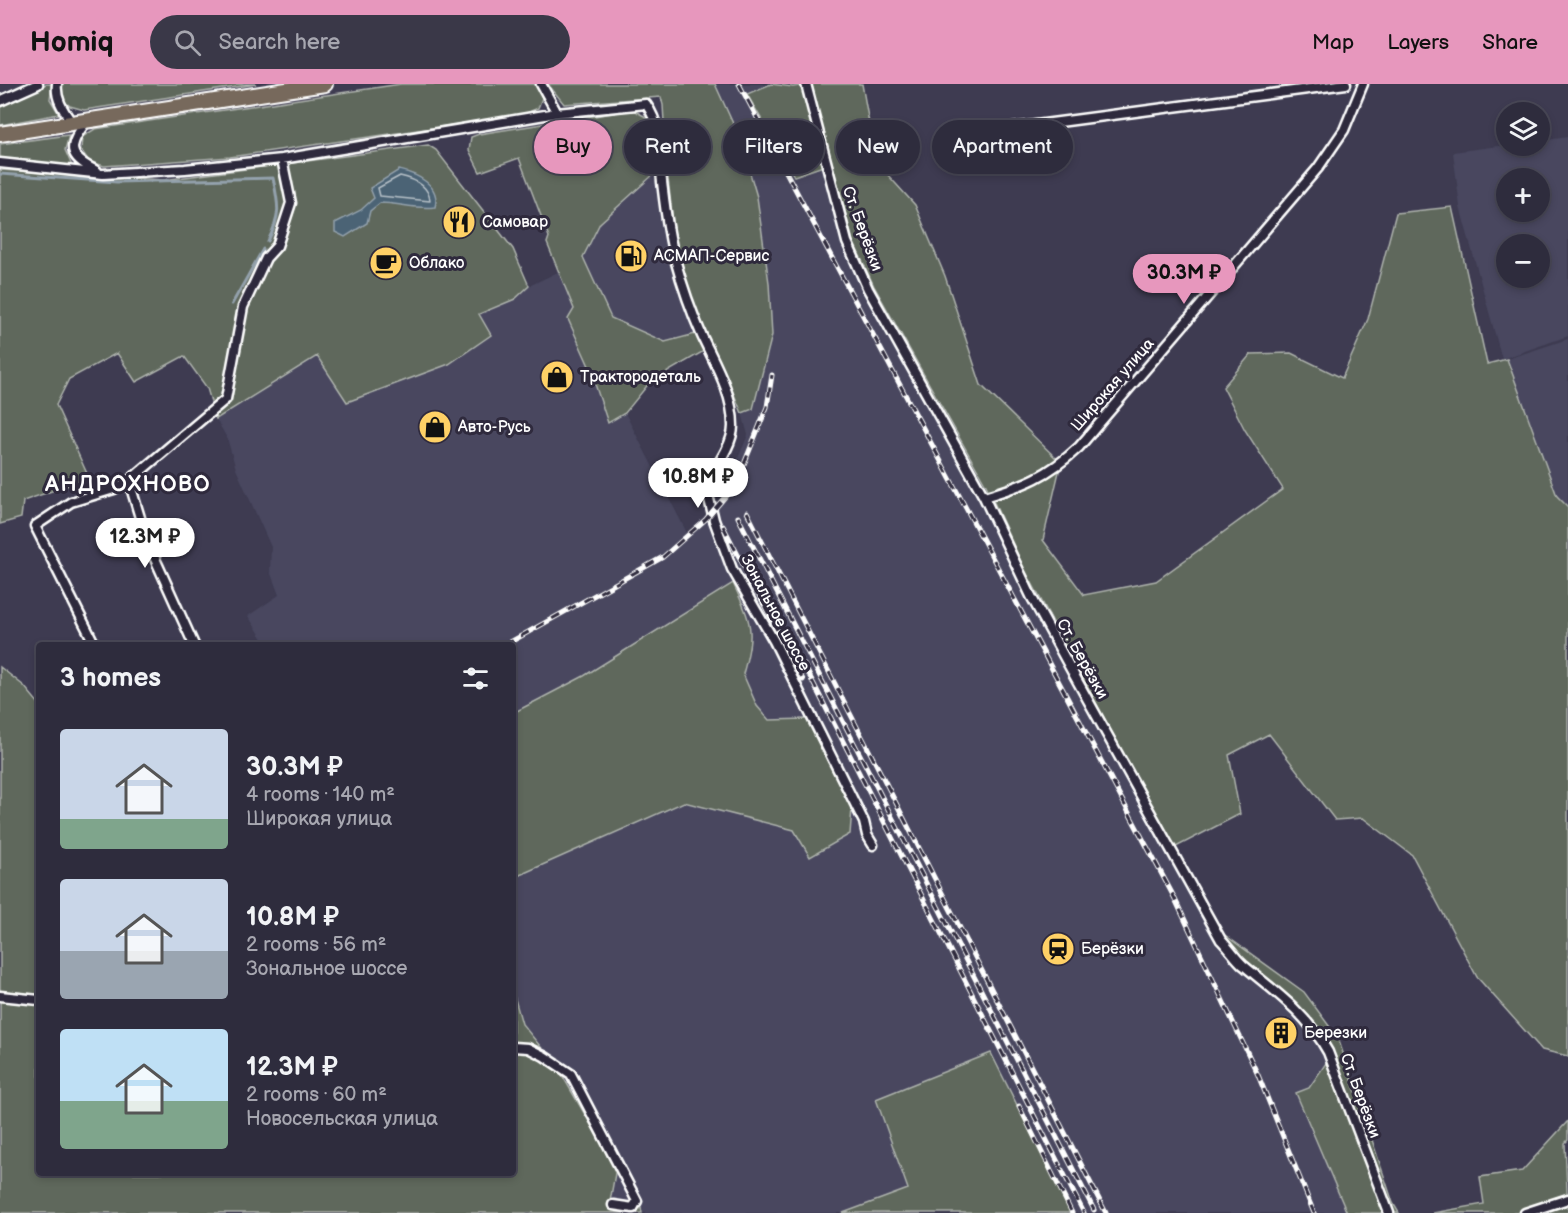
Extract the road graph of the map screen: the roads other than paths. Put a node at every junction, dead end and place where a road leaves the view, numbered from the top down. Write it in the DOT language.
graph roads {
  1 [pos="38,84"];
  2 [pos="57,84"];
  3 [pos="325,84"];
  4 [pos="541,84"];
  5 [pos="806,84"];
  6 [pos="1346,84"];
  7 [pos="1363,84"];
  8 [pos="0,101"];
  9 [pos="557,113"];
  10 [pos="88,120"];
  11 [pos="1073,120"];
  12 [pos="72,123"];
  13 [pos="0,134"];
  14 [pos="282,159"];
  15 [pos="0,163"];
  16 [pos="103,174"];
  17 [pos="129,481"];
  18 [pos="984,497"];
  19 [pos="93,642"];
  20 [pos="193,642"];
  21 [pos="873,845"];
  22 [pos="0,996"];
  23 [pos="36,1000"];
  24 [pos="516,1047"];
  25 [pos="1568,1199"];
  26 [pos="613,1205"];
  27 [pos="1389,1213"];
  28 [pos="1525,1213"];
  1 -- 8 [label="street"];
  2 -- 12 [label="street"];
  3 -- 10 [label="highway"];
  4 -- 9 [label="street"];
  5 -- 18 [label="street, Ст. Берёзки"];
  6 -- 11 [label="street"];
  7 -- 18 [label="street, Широкая улица"];
  9 -- 14 [label="street"];
  9 -- 21 [label="street, Зональное шоссе"];
  10 -- 12 [label="highway"];
  10 -- 16 [label="street"];
  12 -- 13 [label="highway"];
  14 -- 16 [label="street"];
  14 -- 17 [label="street"];
  15 -- 16 [label="street"];
  17 -- 19 [label="street"];
  17 -- 20 [label="street"];
  18 -- 27 [label="street, Ст. Берёзки"];
  22 -- 23 [label="street"];
  24 -- 26 [label="street"];
  25 -- 28 [label="street"];
}
